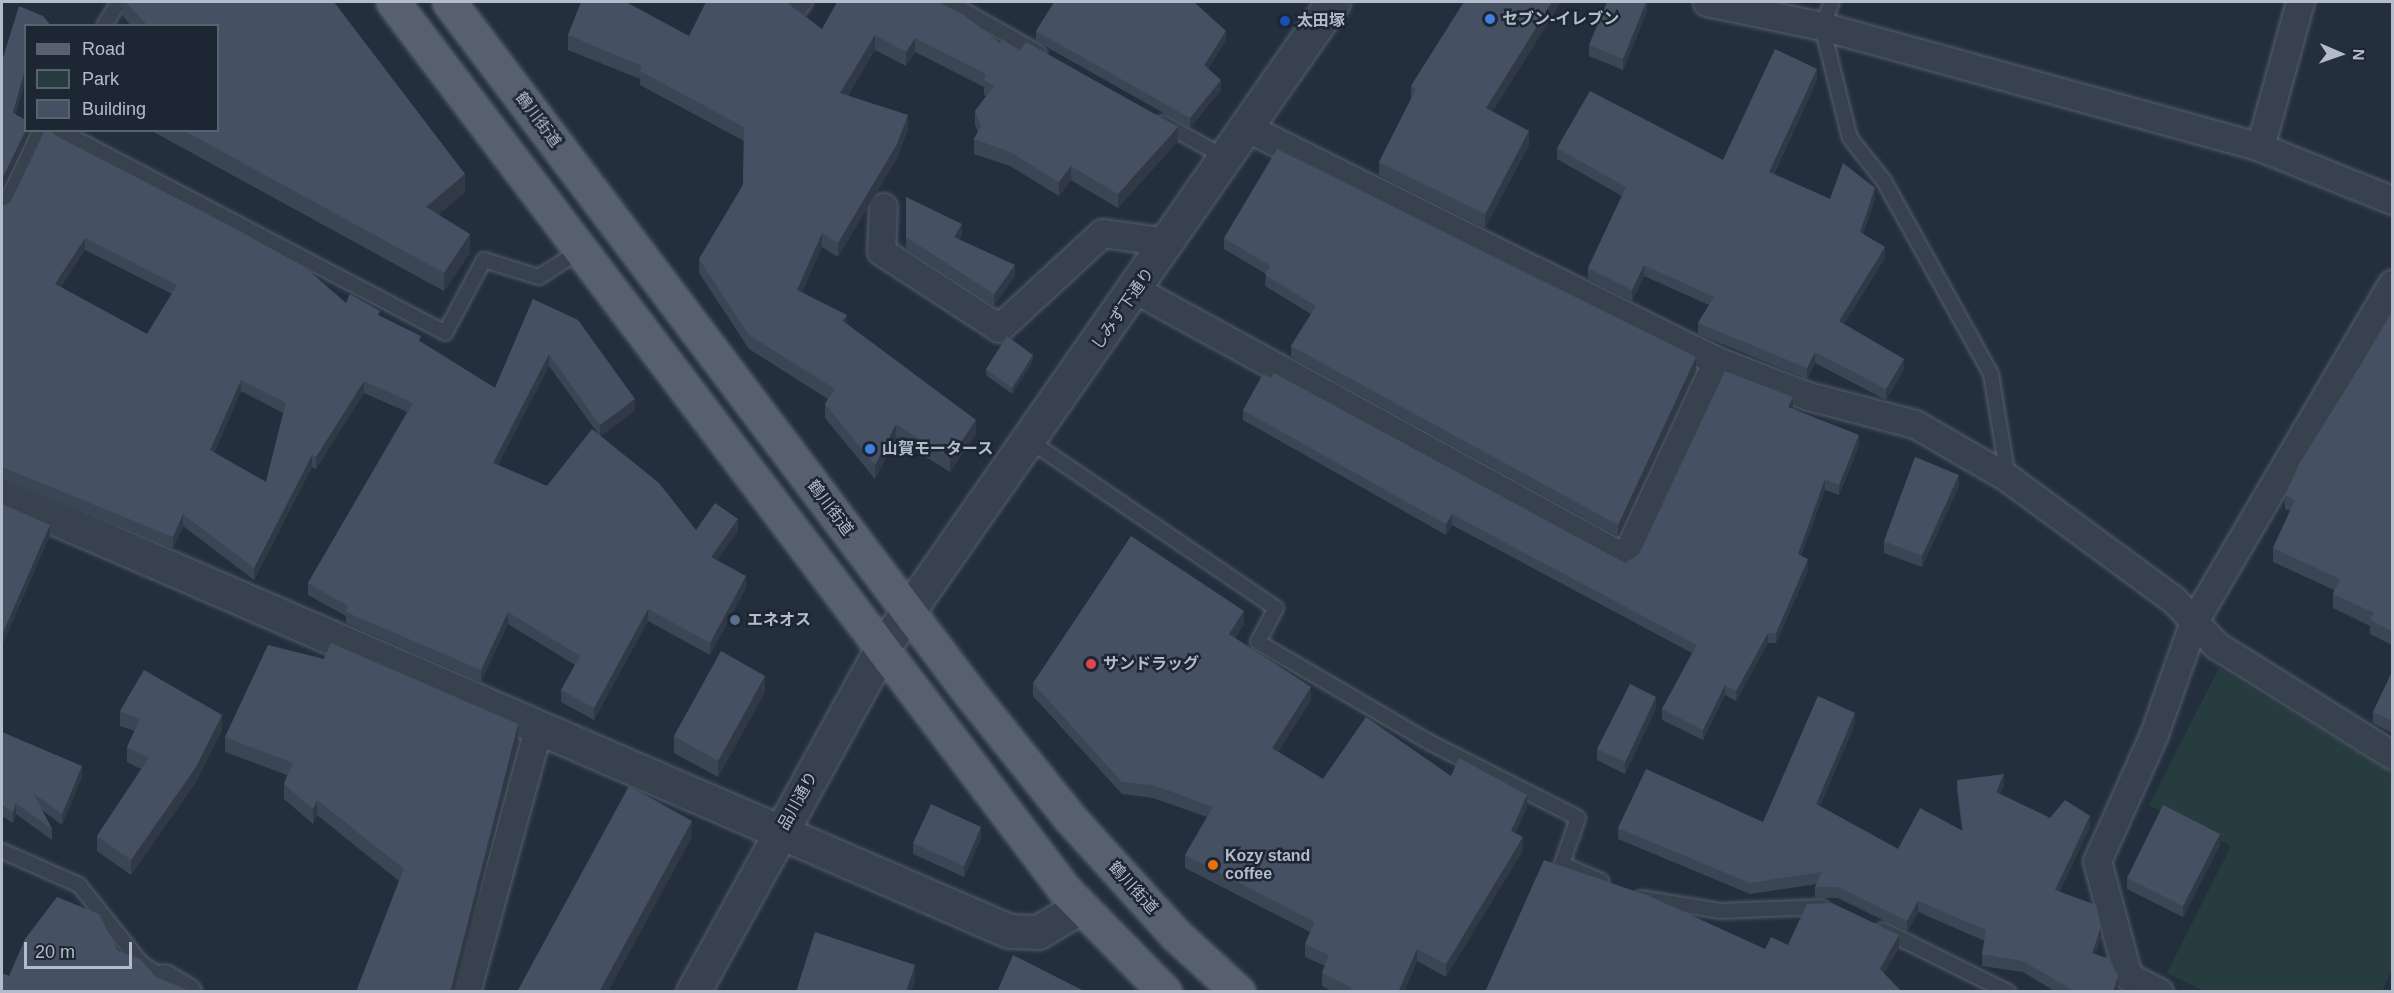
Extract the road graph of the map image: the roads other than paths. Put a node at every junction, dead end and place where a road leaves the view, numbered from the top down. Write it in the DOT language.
graph roads {
  1 [pos="119,2"];
  2 [pos="393,2"];
  3 [pos="449,2"];
  4 [pos="783,2"];
  5 [pos="805,2"];
  6 [pos="949,2"];
  7 [pos="1333,2"];
  8 [pos="1707,2"];
  9 [pos="1832,2"];
  10 [pos="2300,2"];
  11 [pos="105,24"];
  12 [pos="1822,26"];
  13 [pos="1051,59"];
  14 [pos="1153,117"];
  15 [pos="1246,127"];
  16 [pos="40,132"];
  17 [pos="63,132"];
  18 [pos="2260,147"];
  19 [pos="1224,158"];
  20 [pos="2392,200"];
  21 [pos="883,207"];
  22 [pos="2,211"];
  23 [pos="1169,242"];
  24 [pos="578,252"];
  25 [pos="2392,284"];
  26 [pos="1136,290"];
  27 [pos="1717,362"];
  28 [pos="1030,441"];
  29 [pos="2008,478"];
  30 [pos="2,495"];
  31 [pos="908,613"];
  32 [pos="2194,621"];
  33 [pos="881,650"];
  34 [pos="539,726"];
  35 [pos="2392,755"];
  36 [pos="780,834"];
  37 [pos="2,851"];
  38 [pos="1834,906"];
  39 [pos="1080,907"];
  40 [pos="1865,921"];
  41 [pos="2128,984"];
  42 [pos="175,985"];
  43 [pos="466,992"];
  44 [pos="693,992"];
  45 [pos="1165,992"];
  46 [pos="1238,992"];
  47 [pos="2008,992"];
  48 [pos="2159,992"];
  1 -- 11 [label="lane"];
  2 -- 24 [label="main road"];
  3 -- 31 [label="main road, 鶴川街道"];
  4 -- 5 [label="lane"];
  6 -- 13 [label="lane"];
  7 -- 15 [label="street, しみず下通り"];
  8 -- 12 [label="street"];
  9 -- 12 [label="lane"];
  10 -- 18 [label="street"];
  12 -- 18 [label="street"];
  12 -- 29 [label="lane"];
  14 -- 19 [label="lane"];
  15 -- 19 [label="street, しみず下通り"];
  15 -- 27 [label="street"];
  16 -- 22 [label="lane"];
  17 -- 24 [label="lane"];
  18 -- 20 [label="street"];
  19 -- 23 [label="street, しみず下通り"];
  21 -- 23 [label="street"];
  23 -- 26 [label="street, しみず下通り"];
  24 -- 33 [label="main road"];
  25 -- 32 [label="street"];
  26 -- 27 [label="street"];
  26 -- 28 [label="street, しみず下通り"];
  27 -- 29 [label="street"];
  28 -- 31 [label="street, しみず下通り"];
  28 -- 38 [label="lane"];
  29 -- 32 [label="street"];
  30 -- 34 [label="street"];
  31 -- 33 [label="street, 品川通り"];
  31 -- 46 [label="main road, 鶴川街道"];
  32 -- 35 [label="street"];
  32 -- 41 [label="street"];
  33 -- 36 [label="street, 品川通り"];
  33 -- 39 [label="main road"];
  34 -- 36 [label="street"];
  34 -- 43 [label="street"];
  36 -- 39 [label="street"];
  36 -- 44 [label="street, 品川通り"];
  37 -- 42 [label="lane"];
  39 -- 45 [label="main road"];
  40 -- 47 [label="lane"];
  41 -- 48 [label="street"];
}
